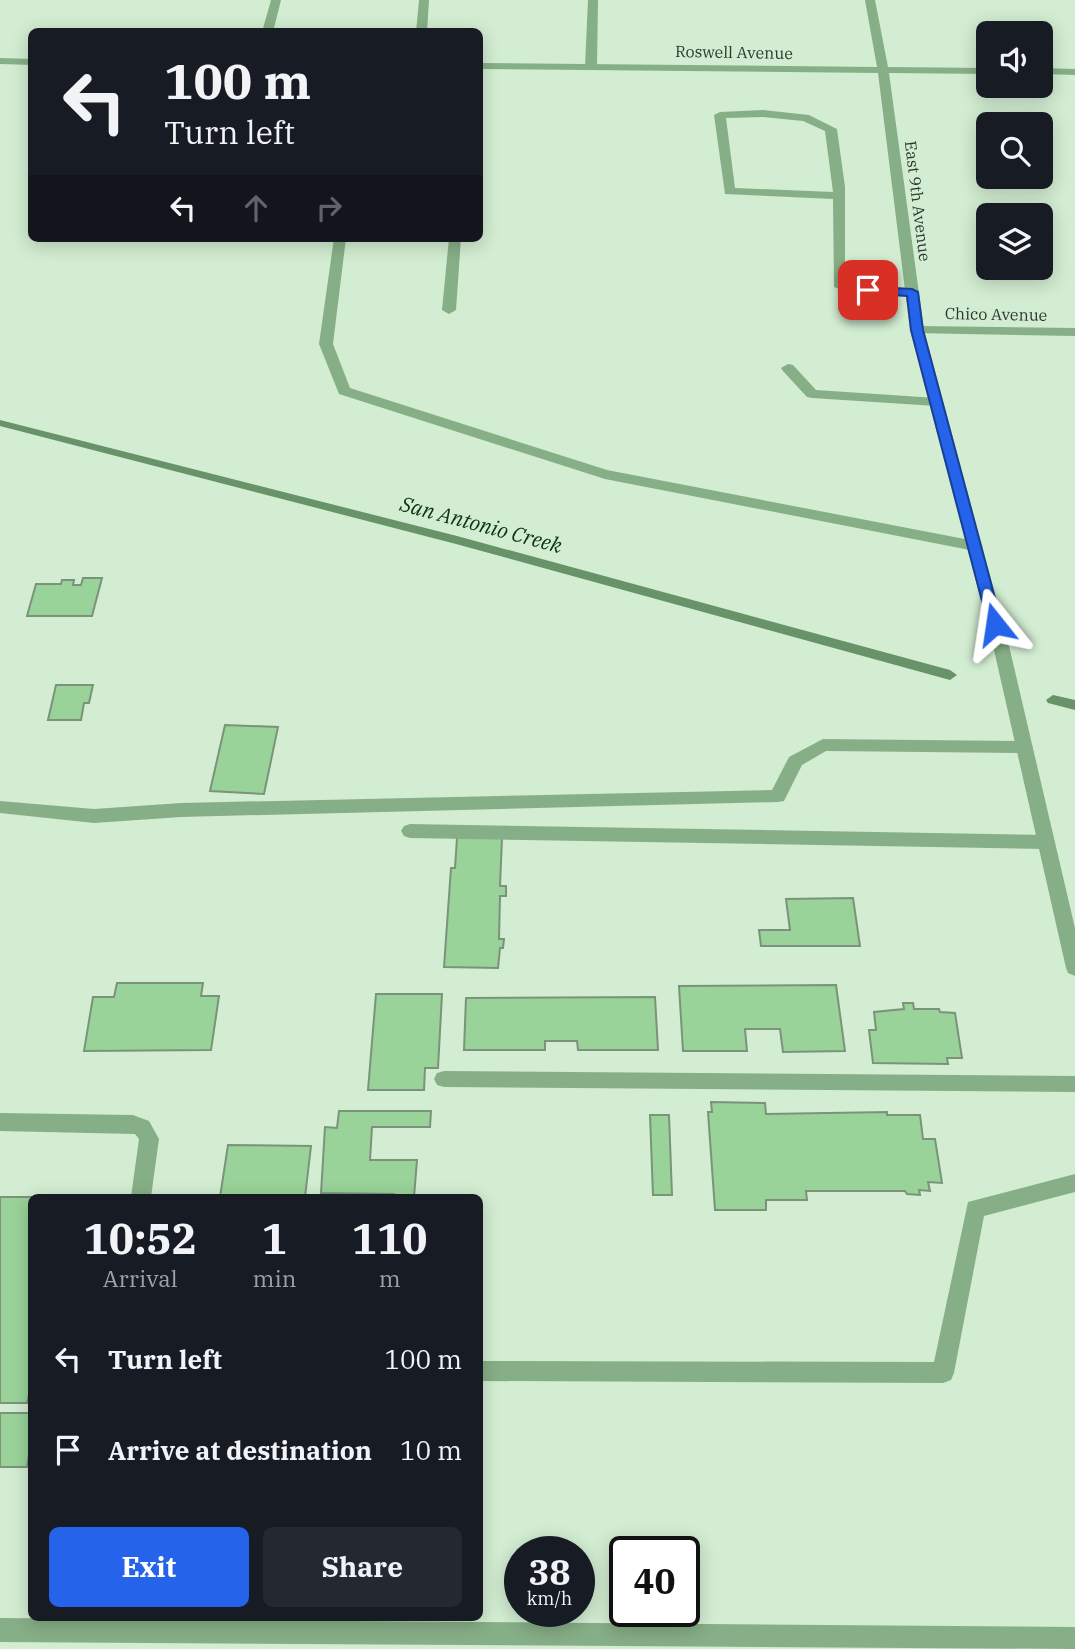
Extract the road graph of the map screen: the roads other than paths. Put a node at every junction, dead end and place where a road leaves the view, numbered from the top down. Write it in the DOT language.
graph roads {
  1 [pos="276,0"];
  2 [pos="424,0"];
  3 [pos="593,0"];
  4 [pos="870,0"];
  5 [pos="268,28"];
  6 [pos="421,28"];
  7 [pos="0,61"];
  8 [pos="28,62"];
  9 [pos="483,66"];
  10 [pos="591,66"];
  11 [pos="883,69"];
  12 [pos="976,71"];
  13 [pos="1053,71"];
  14 [pos="1075,72"];
  15 [pos="837,196"];
  16 [pos="339,242"];
  17 [pos="455,242"];
  18 [pos="912,292"];
  19 [pos="449,310"];
  20 [pos="917,330"];
  21 [pos="1075,332"];
  22 [pos="788,368"];
  23 [pos="936,402"];
  24 [pos="975,546"];
  25 [pos="1025,747"];
  26 [pos="0,807"];
  27 [pos="410,831"];
  28 [pos="1046,842"];
  29 [pos="1075,968"];
  30 [pos="444,1079"];
  31 [pos="1075,1084"];
  32 [pos="0,1122"];
  33 [pos="1075,1183"];
  34 [pos="141,1194"];
  35 [pos="483,1371"];
  36 [pos="76,1624"];
  37 [pos="0,1630"];
  38 [pos="1075,1639"];
  1 -- 5 [label="street"];
  2 -- 6 [label="street"];
  3 -- 10 [label="street"];
  4 -- 11 [label="street, East 9th Avenue"];
  7 -- 8 [label="street"];
  9 -- 10 [label="street, Roswell Avenue"];
  10 -- 11 [label="street, Roswell Avenue"];
  11 -- 12 [label="street, Roswell Avenue"];
  11 -- 18 [label="street, East 9th Avenue"];
  13 -- 14 [label="street"];
  15 -- 15 [label="street"];
  15 -- 18 [label="street"];
  16 -- 24 [label="street"];
  17 -- 19 [label="street"];
  18 -- 20 [label="street, East 9th Avenue"];
  20 -- 21 [label="street, Chico Avenue"];
  20 -- 23 [label="street, East 9th Avenue"];
  22 -- 23 [label="street"];
  23 -- 24 [label="street, East 9th Avenue"];
  24 -- 25 [label="street, East 9th Avenue"];
  25 -- 26 [label="street"];
  25 -- 28 [label="street, East 9th Avenue"];
  27 -- 28 [label="street"];
  28 -- 29 [label="street, East 9th Avenue"];
  30 -- 31 [label="street"];
  32 -- 34 [label="street"];
  33 -- 35 [label="street"];
  36 -- 37 [label="street"];
  36 -- 38 [label="street"];
}
